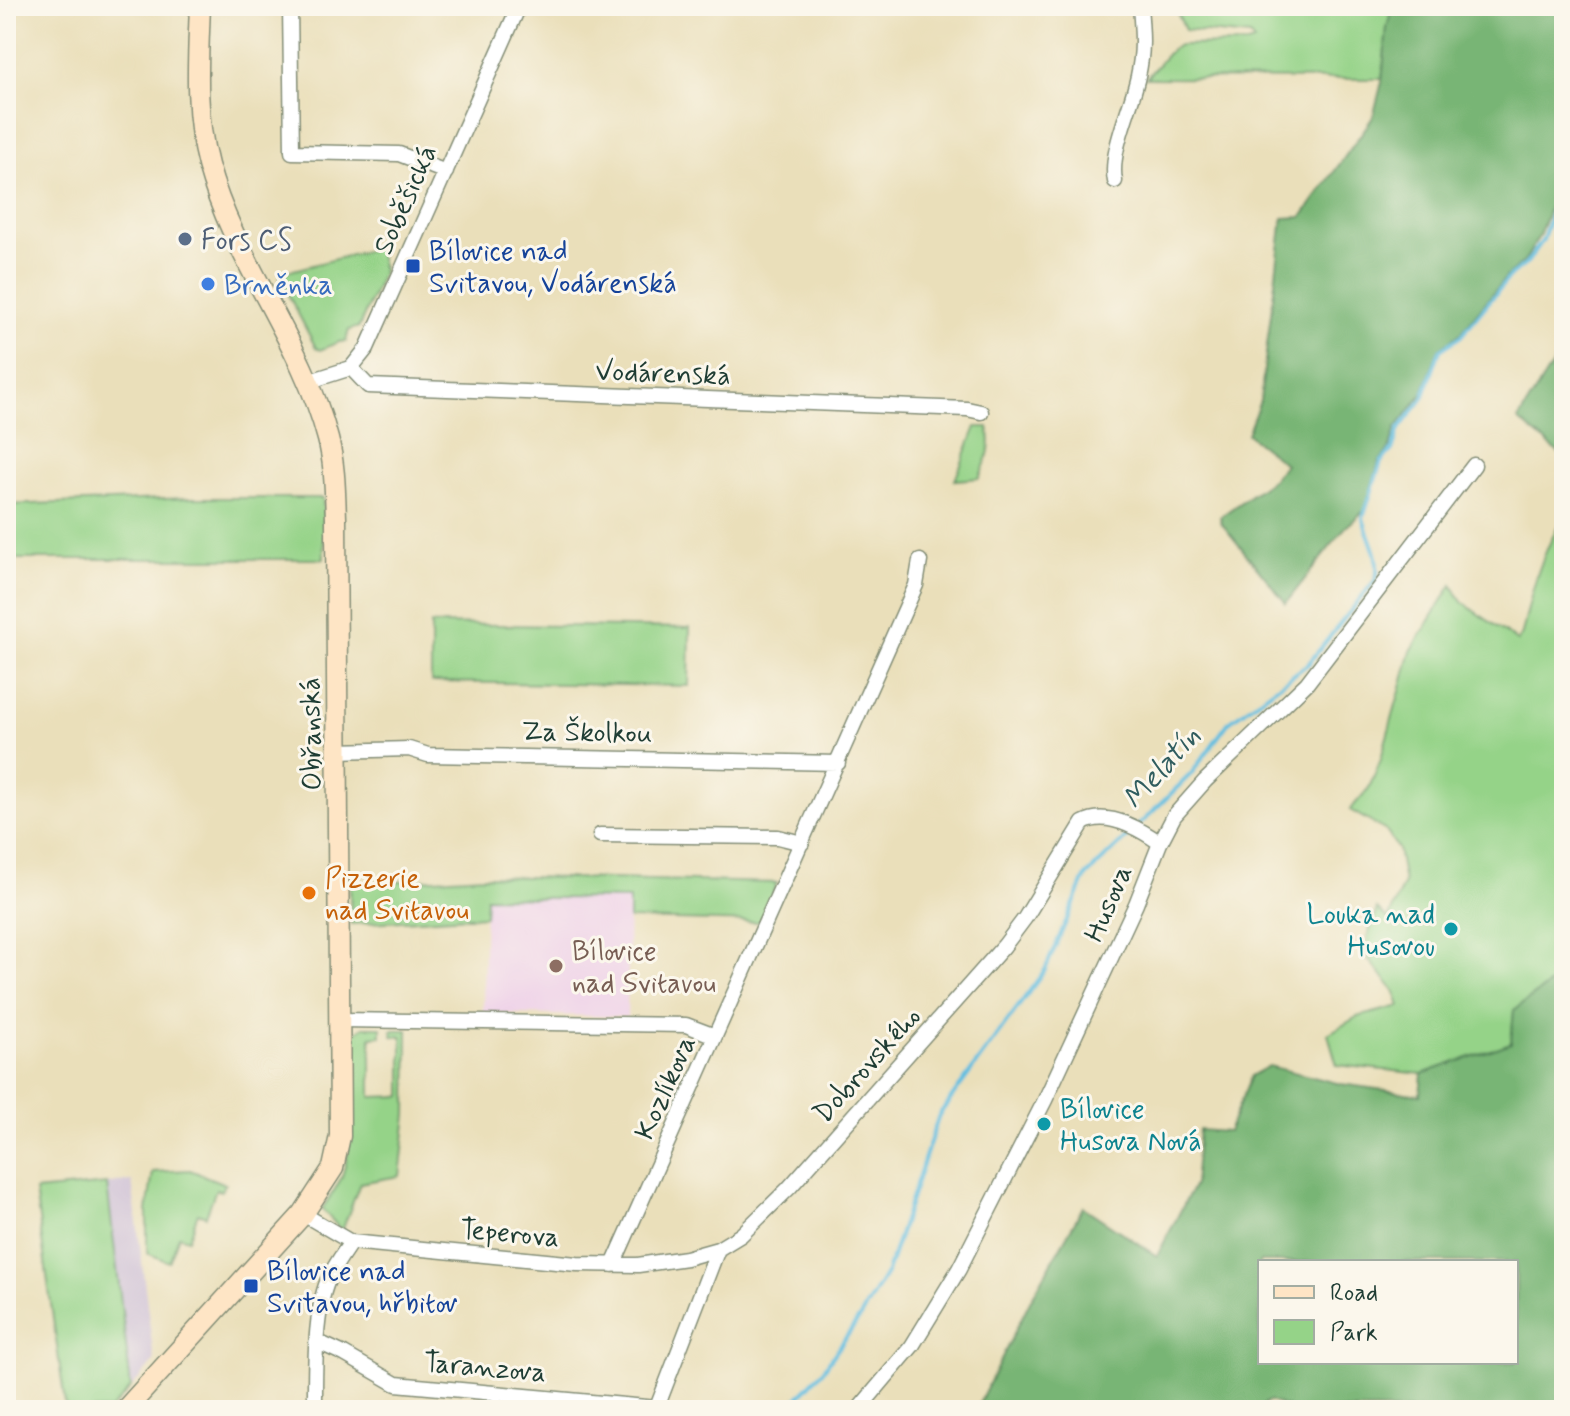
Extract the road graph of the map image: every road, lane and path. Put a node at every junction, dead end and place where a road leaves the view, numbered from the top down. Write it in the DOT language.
graph roads {
  1 [pos="200,6"];
  2 [pos="290,6"];
  3 [pos="519,6"];
  4 [pos="1140,6"];
  5 [pos="446,172"];
  6 [pos="1115,181"];
  7 [pos="351,368"];
  8 [pos="307,382"];
  9 [pos="981,412"];
  10 [pos="1474,465"];
  11 [pos="920,561"];
  12 [pos="337,751"];
  13 [pos="838,763"];
  14 [pos="600,835"];
  15 [pos="802,843"];
  16 [pos="1160,843"];
  17 [pos="340,1020"];
  18 [pos="715,1036"];
  19 [pos="303,1214"];
  20 [pos="351,1242"];
  21 [pos="718,1249"];
  22 [pos="613,1265"];
  23 [pos="318,1342"];
  24 [pos="657,1409"];
  25 [pos="125,1410"];
  26 [pos="315,1410"];
  27 [pos="858,1410"];
  1 -- 8 [label="main road, Obřanská"];
  2 -- 5 [label="street"];
  3 -- 5 [label="street, Soběšická"];
  4 -- 6 [label="street"];
  5 -- 7 [label="street, Soběšická"];
  7 -- 8 [label="street"];
  7 -- 9 [label="street, Vodárenská"];
  8 -- 12 [label="main road, Obřanská"];
  10 -- 16 [label="street, Husova"];
  11 -- 13 [label="street, Kozlíkova"];
  12 -- 13 [label="street, Za Školkou"];
  12 -- 17 [label="main road, Obřanská"];
  13 -- 15 [label="street, Kozlíkova"];
  14 -- 15 [label="street"];
  15 -- 18 [label="street, Kozlíkova"];
  16 -- 21 [label="street, Dobrovského"];
  16 -- 27 [label="street, Husova"];
  17 -- 18 [label="street"];
  17 -- 19 [label="main road, Obřanská"];
  18 -- 22 [label="street, Kozlíkova"];
  19 -- 20 [label="street, Teperova"];
  19 -- 25 [label="main road, Obřanská"];
  20 -- 22 [label="street, Teperova"];
  20 -- 23 [label="street"];
  21 -- 22 [label="street, Teperova"];
  21 -- 24 [label="street"];
  23 -- 24 [label="street, Taranzova"];
  23 -- 26 [label="street"];
}
